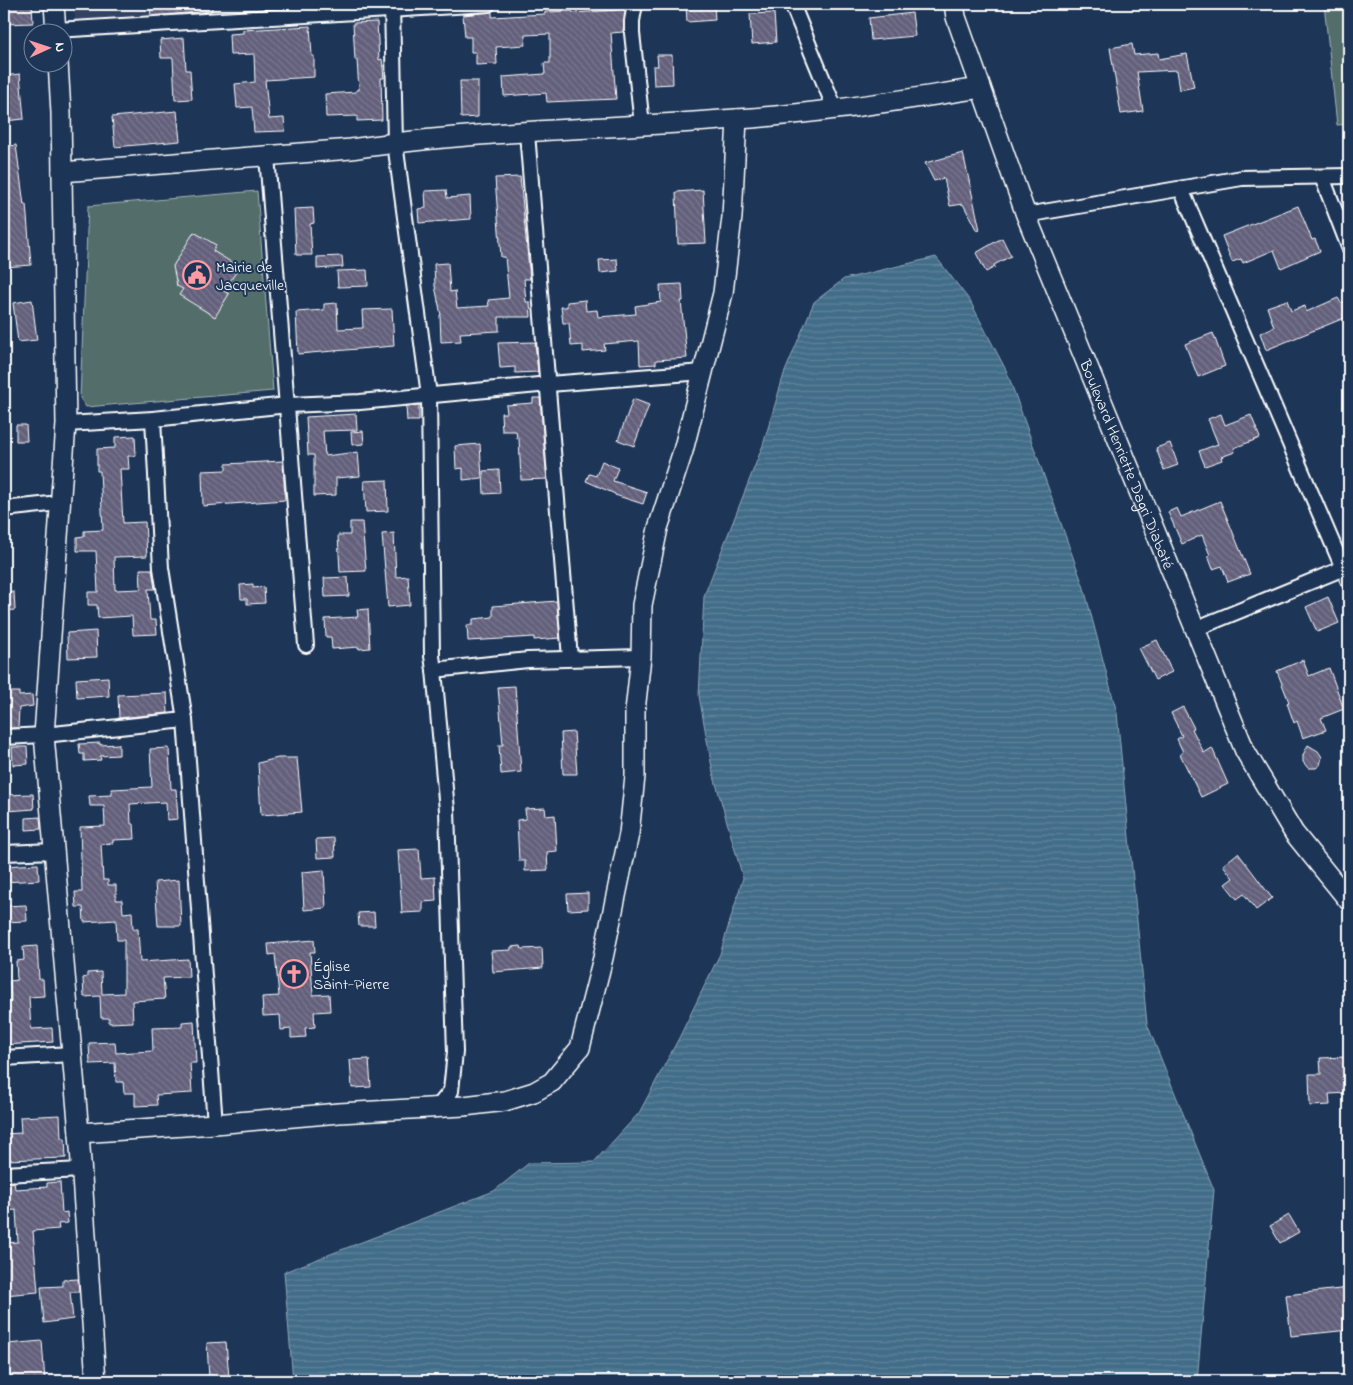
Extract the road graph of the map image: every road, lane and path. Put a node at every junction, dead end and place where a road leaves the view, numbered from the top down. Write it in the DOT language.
graph roads {
  1 [pos="54,4"];
  2 [pos="488,4"];
  3 [pos="635,4"];
  4 [pos="792,4"];
  5 [pos="954,4"];
  6 [pos="392,7"];
  7 [pos="55,22"];
  8 [pos="72,30"];
  9 [pos="58,72"];
  10 [pos="981,88"];
  11 [pos="835,109"];
  12 [pos="737,120"];
  13 [pos="642,125"];
  14 [pos="527,133"];
  15 [pos="395,143"];
  16 [pos="267,156"];
  17 [pos="62,172"];
  18 [pos="1349,176"];
  19 [pos="1322,177"];
  20 [pos="1181,188"];
  21 [pos="1026,214"];
  22 [pos="1349,247"];
  23 [pos="703,372"];
  24 [pos="548,384"];
  25 [pos="429,395"];
  26 [pos="288,405"];
  27 [pos="153,419"];
  28 [pos="66,424"];
  29 [pos="60,503"];
  30 [pos="4,509"];
  31 [pos="1346,567"];
  32 [pos="1349,582"];
  33 [pos="1195,629"];
  34 [pos="306,645"];
  35 [pos="641,657"];
  36 [pos="570,658"];
  37 [pos="434,670"];
  38 [pos="185,720"];
  39 [pos="44,735"];
  40 [pos="4,737"];
  41 [pos="54,850"];
  42 [pos="4,853"];
  43 [pos="1349,901"];
  44 [pos="71,1054"];
  45 [pos="4,1058"];
  46 [pos="438,1107"];
  47 [pos="215,1124"];
  48 [pos="79,1133"];
  49 [pos="81,1170"];
  50 [pos="4,1174"];
  51 [pos="96,1381"];
  1 -- 7 [label="street"];
  2 -- 6 [label="street"];
  3 -- 13 [label="street"];
  4 -- 11 [label="street"];
  5 -- 10 [label="street, Boulevard Henriette Dagri Diabaté"];
  6 -- 8 [label="street"];
  6 -- 15 [label="street"];
  9 -- 17 [label="street"];
  10 -- 11 [label="street"];
  10 -- 21 [label="street, Boulevard Henriette Dagri Diabaté"];
  11 -- 12 [label="street"];
  12 -- 13 [label="street"];
  12 -- 23 [label="street"];
  13 -- 14 [label="street"];
  14 -- 15 [label="street"];
  14 -- 24 [label="street"];
  15 -- 16 [label="street"];
  15 -- 25 [label="street"];
  16 -- 17 [label="street"];
  16 -- 26 [label="street"];
  17 -- 28 [label="street"];
  18 -- 19 [label="street"];
  19 -- 20 [label="street"];
  19 -- 22 [label="street"];
  20 -- 21 [label="street"];
  20 -- 31 [label="street"];
  21 -- 33 [label="street, Boulevard Henriette Dagri Diabaté"];
  23 -- 24 [label="street"];
  23 -- 35 [label="street"];
  24 -- 25 [label="street"];
  24 -- 36 [label="street"];
  25 -- 26 [label="street"];
  25 -- 37 [label="street"];
  26 -- 27 [label="street"];
  26 -- 34 [label="street"];
  27 -- 28 [label="street"];
  27 -- 38 [label="street"];
  28 -- 29 [label="street"];
  29 -- 30 [label="street"];
  29 -- 39 [label="street"];
  31 -- 32 [label="street"];
  31 -- 33 [label="street"];
  33 -- 43 [label="street, Boulevard Henriette Dagri Diabaté"];
  35 -- 36 [label="street"];
  35 -- 46 [label="street"];
  36 -- 37 [label="street"];
  37 -- 46 [label="street"];
  38 -- 39 [label="street"];
  38 -- 47 [label="street"];
  39 -- 40 [label="street"];
  39 -- 41 [label="street"];
  41 -- 42 [label="street"];
  41 -- 44 [label="street"];
  44 -- 45 [label="street"];
  44 -- 48 [label="street"];
  46 -- 47 [label="street"];
  47 -- 48 [label="street"];
  48 -- 49 [label="street"];
  49 -- 50 [label="street"];
  49 -- 51 [label="street"];
}
